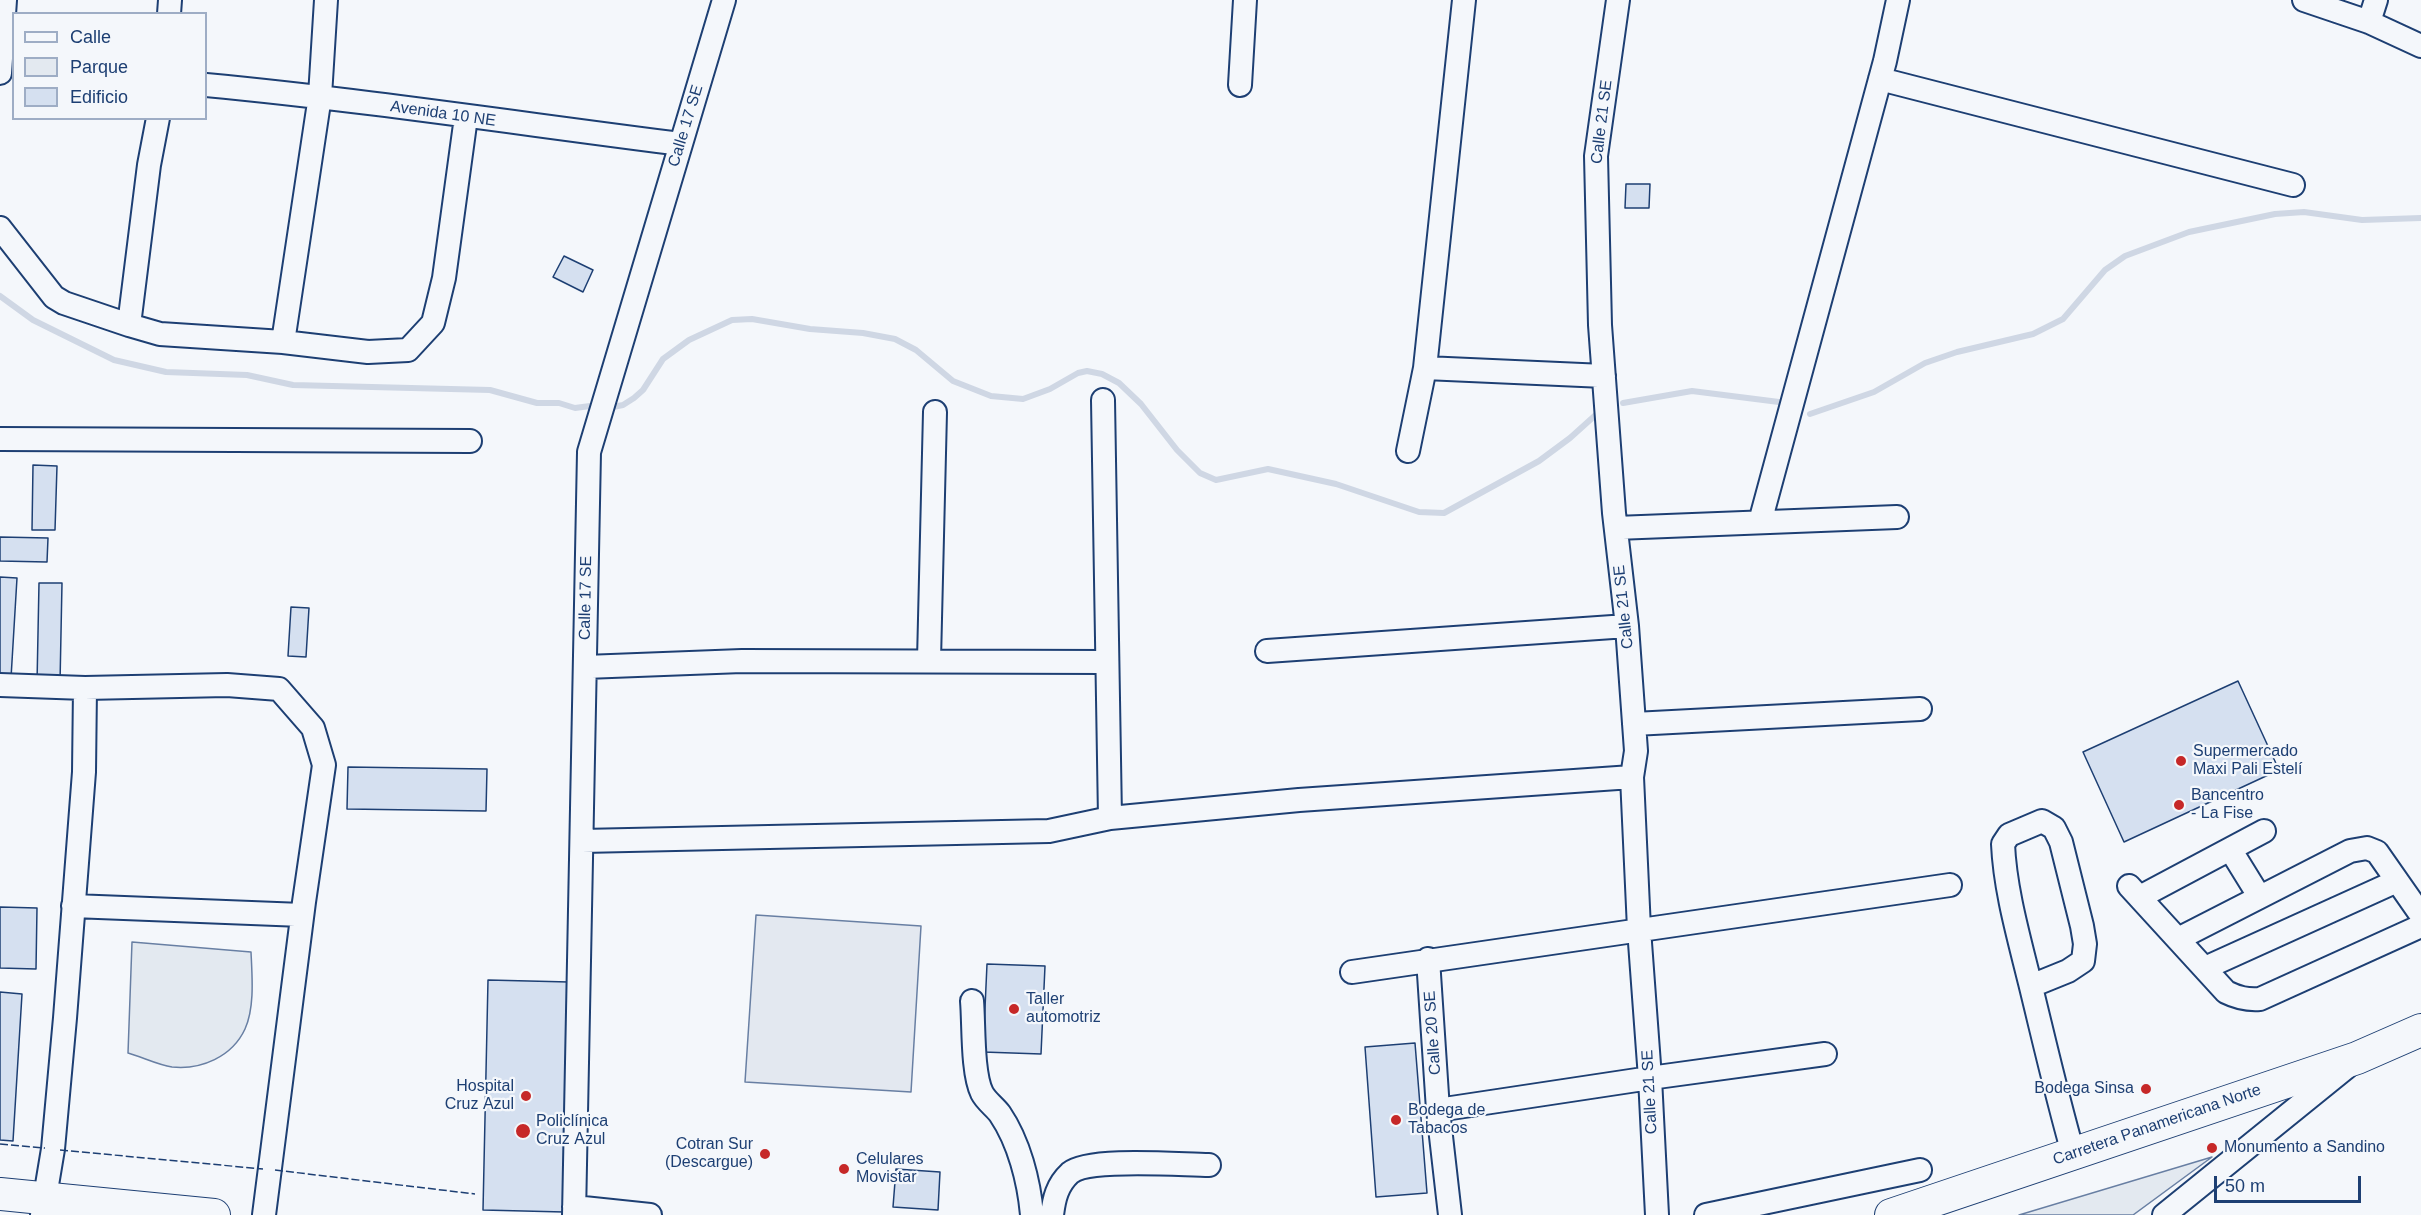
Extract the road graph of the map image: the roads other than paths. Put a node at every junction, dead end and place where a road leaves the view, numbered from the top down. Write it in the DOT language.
graph roads {
  1 [pos="5,0"];
  2 [pos="326,0"];
  3 [pos="724,0"];
  4 [pos="1245,0"];
  5 [pos="1464,0"];
  6 [pos="1618,0"];
  7 [pos="1898,0"];
  8 [pos="2304,0"];
  9 [pos="2376,0"];
  10 [pos="2369,22"];
  11 [pos="2421,46"];
  12 [pos="4,58"];
  13 [pos="1880,79"];
  14 [pos="207,85"];
  15 [pos="1240,86"];
  16 [pos="320,96"];
  17 [pos="466,117"];
  18 [pos="158,120"];
  19 [pos="681,144"];
  20 [pos="2293,185"];
  21 [pos="0,228"];
  22 [pos="129,325"];
  23 [pos="283,342"];
  24 [pos="1425,368"];
  25 [pos="1604,376"];
  26 [pos="1103,400"];
  27 [pos="935,412"];
  28 [pos="0,439"];
  29 [pos="470,441"];
  30 [pos="1408,451"];
  31 [pos="1897,517"];
  32 [pos="1760,522"];
  33 [pos="1616,528"];
  34 [pos="1627,626"];
  35 [pos="1267,651"];
  36 [pos="929,660"];
  37 [pos="1106,662"];
  38 [pos="585,667"];
  39 [pos="0,685"];
  40 [pos="86,688"];
  41 [pos="1920,709"];
  42 [pos="1634,724"];
  43 [pos="1632,777"];
  44 [pos="1110,818"];
  45 [pos="2264,831"];
  46 [pos="582,840"];
  47 [pos="2230,849"];
  48 [pos="2397,881"];
  49 [pos="1950,885"];
  50 [pos="2259,896"];
  51 [pos="73,906"];
  52 [pos="302,915"];
  53 [pos="2421,915"];
  54 [pos="2421,926"];
  55 [pos="1638,929"];
  56 [pos="2178,939"];
  57 [pos="1428,959"];
  58 [pos="2205,968"];
  59 [pos="1352,972"];
  60 [pos="2031,986"];
  61 [pos="972,1001"];
  62 [pos="2421,1030"];
  63 [pos="1825,1054"];
  64 [pos="2357,1058"];
  65 [pos="1650,1078"];
  66 [pos="1438,1110"];
  67 [pos="2073,1153"];
  68 [pos="1209,1165"];
  69 [pos="1920,1170"];
  70 [pos="0,1194"];
  71 [pos="43,1206"];
  72 [pos="131,1211"];
  73 [pos="574,1211"];
  74 [pos="214,1215"];
  75 [pos="264,1215"];
  76 [pos="650,1215"];
  77 [pos="1032,1215"];
  78 [pos="1052,1215"];
  79 [pos="1450,1215"];
  80 [pos="1657,1215"];
  81 [pos="1706,1215"];
  82 [pos="1891,1215"];
  83 [pos="2164,1215"];
  1 -- 12 [label="street"];
  2 -- 16 [label="street"];
  3 -- 19 [label="street, Calle 17 SE"];
  4 -- 15 [label="street"];
  5 -- 24 [label="street"];
  6 -- 25 [label="street, Calle 21 SE"];
  7 -- 13 [label="street"];
  8 -- 10 [label="street"];
  9 -- 10 [label="street"];
  10 -- 11 [label="street"];
  13 -- 20 [label="street"];
  13 -- 32 [label="street"];
  14 -- 16 [label="street, Avenida 10 NE"];
  16 -- 17 [label="street, Avenida 10 NE"];
  16 -- 23 [label="street"];
  17 -- 19 [label="street, Avenida 10 NE"];
  17 -- 23 [label="street"];
  18 -- 22 [label="street"];
  19 -- 38 [label="street, Calle 17 SE"];
  21 -- 22 [label="street"];
  22 -- 23 [label="street"];
  24 -- 25 [label="street"];
  24 -- 30 [label="street"];
  25 -- 33 [label="street, Calle 21 SE"];
  26 -- 37 [label="street"];
  27 -- 36 [label="street"];
  28 -- 29 [label="street"];
  31 -- 32 [label="street"];
  32 -- 33 [label="street"];
  33 -- 34 [label="street, Calle 21 SE"];
  34 -- 35 [label="street"];
  34 -- 42 [label="street, Calle 21 SE"];
  36 -- 37 [label="street"];
  36 -- 38 [label="street"];
  37 -- 44 [label="street"];
  38 -- 46 [label="street, Calle 17 SE"];
  39 -- 40 [label="street"];
  40 -- 51 [label="street"];
  40 -- 52 [label="street"];
  41 -- 42 [label="street"];
  42 -- 43 [label="street, Calle 21 SE"];
  43 -- 44 [label="street"];
  43 -- 55 [label="street, Calle 21 SE"];
  44 -- 46 [label="street"];
  45 -- 47 [label="street"];
  46 -- 73 [label="street, Calle 17 SE"];
  47 -- 50 [label="street"];
  47 -- 56 [label="street"];
  48 -- 50 [label="street"];
  48 -- 53 [label="street"];
  48 -- 58 [label="street"];
  49 -- 55 [label="street"];
  50 -- 56 [label="street"];
  51 -- 52 [label="street"];
  51 -- 71 [label="street"];
  52 -- 75 [label="street"];
  54 -- 58 [label="street"];
  55 -- 57 [label="street"];
  55 -- 65 [label="street, Calle 21 SE"];
  56 -- 58 [label="street"];
  57 -- 59 [label="street"];
  57 -- 66 [label="street, Calle 20 SE"];
  60 -- 60 [label="street"];
  60 -- 67 [label="street"];
  61 -- 77 [label="street"];
  62 -- 64 [label="highway, Carretera Panamericana Norte"];
  63 -- 65 [label="street"];
  64 -- 67 [label="highway, Carretera Panamericana Norte"];
  64 -- 83 [label="street"];
  65 -- 66 [label="street"];
  65 -- 80 [label="street, Calle 21 SE"];
  66 -- 79 [label="street, Calle 20 SE"];
  67 -- 82 [label="highway, Carretera Panamericana Norte"];
  68 -- 78 [label="street"];
  69 -- 81 [label="street"];
  70 -- 71 [label="highway"];
  71 -- 72 [label="highway"];
  72 -- 74 [label="highway"];
  73 -- 76 [label="street"];
}
